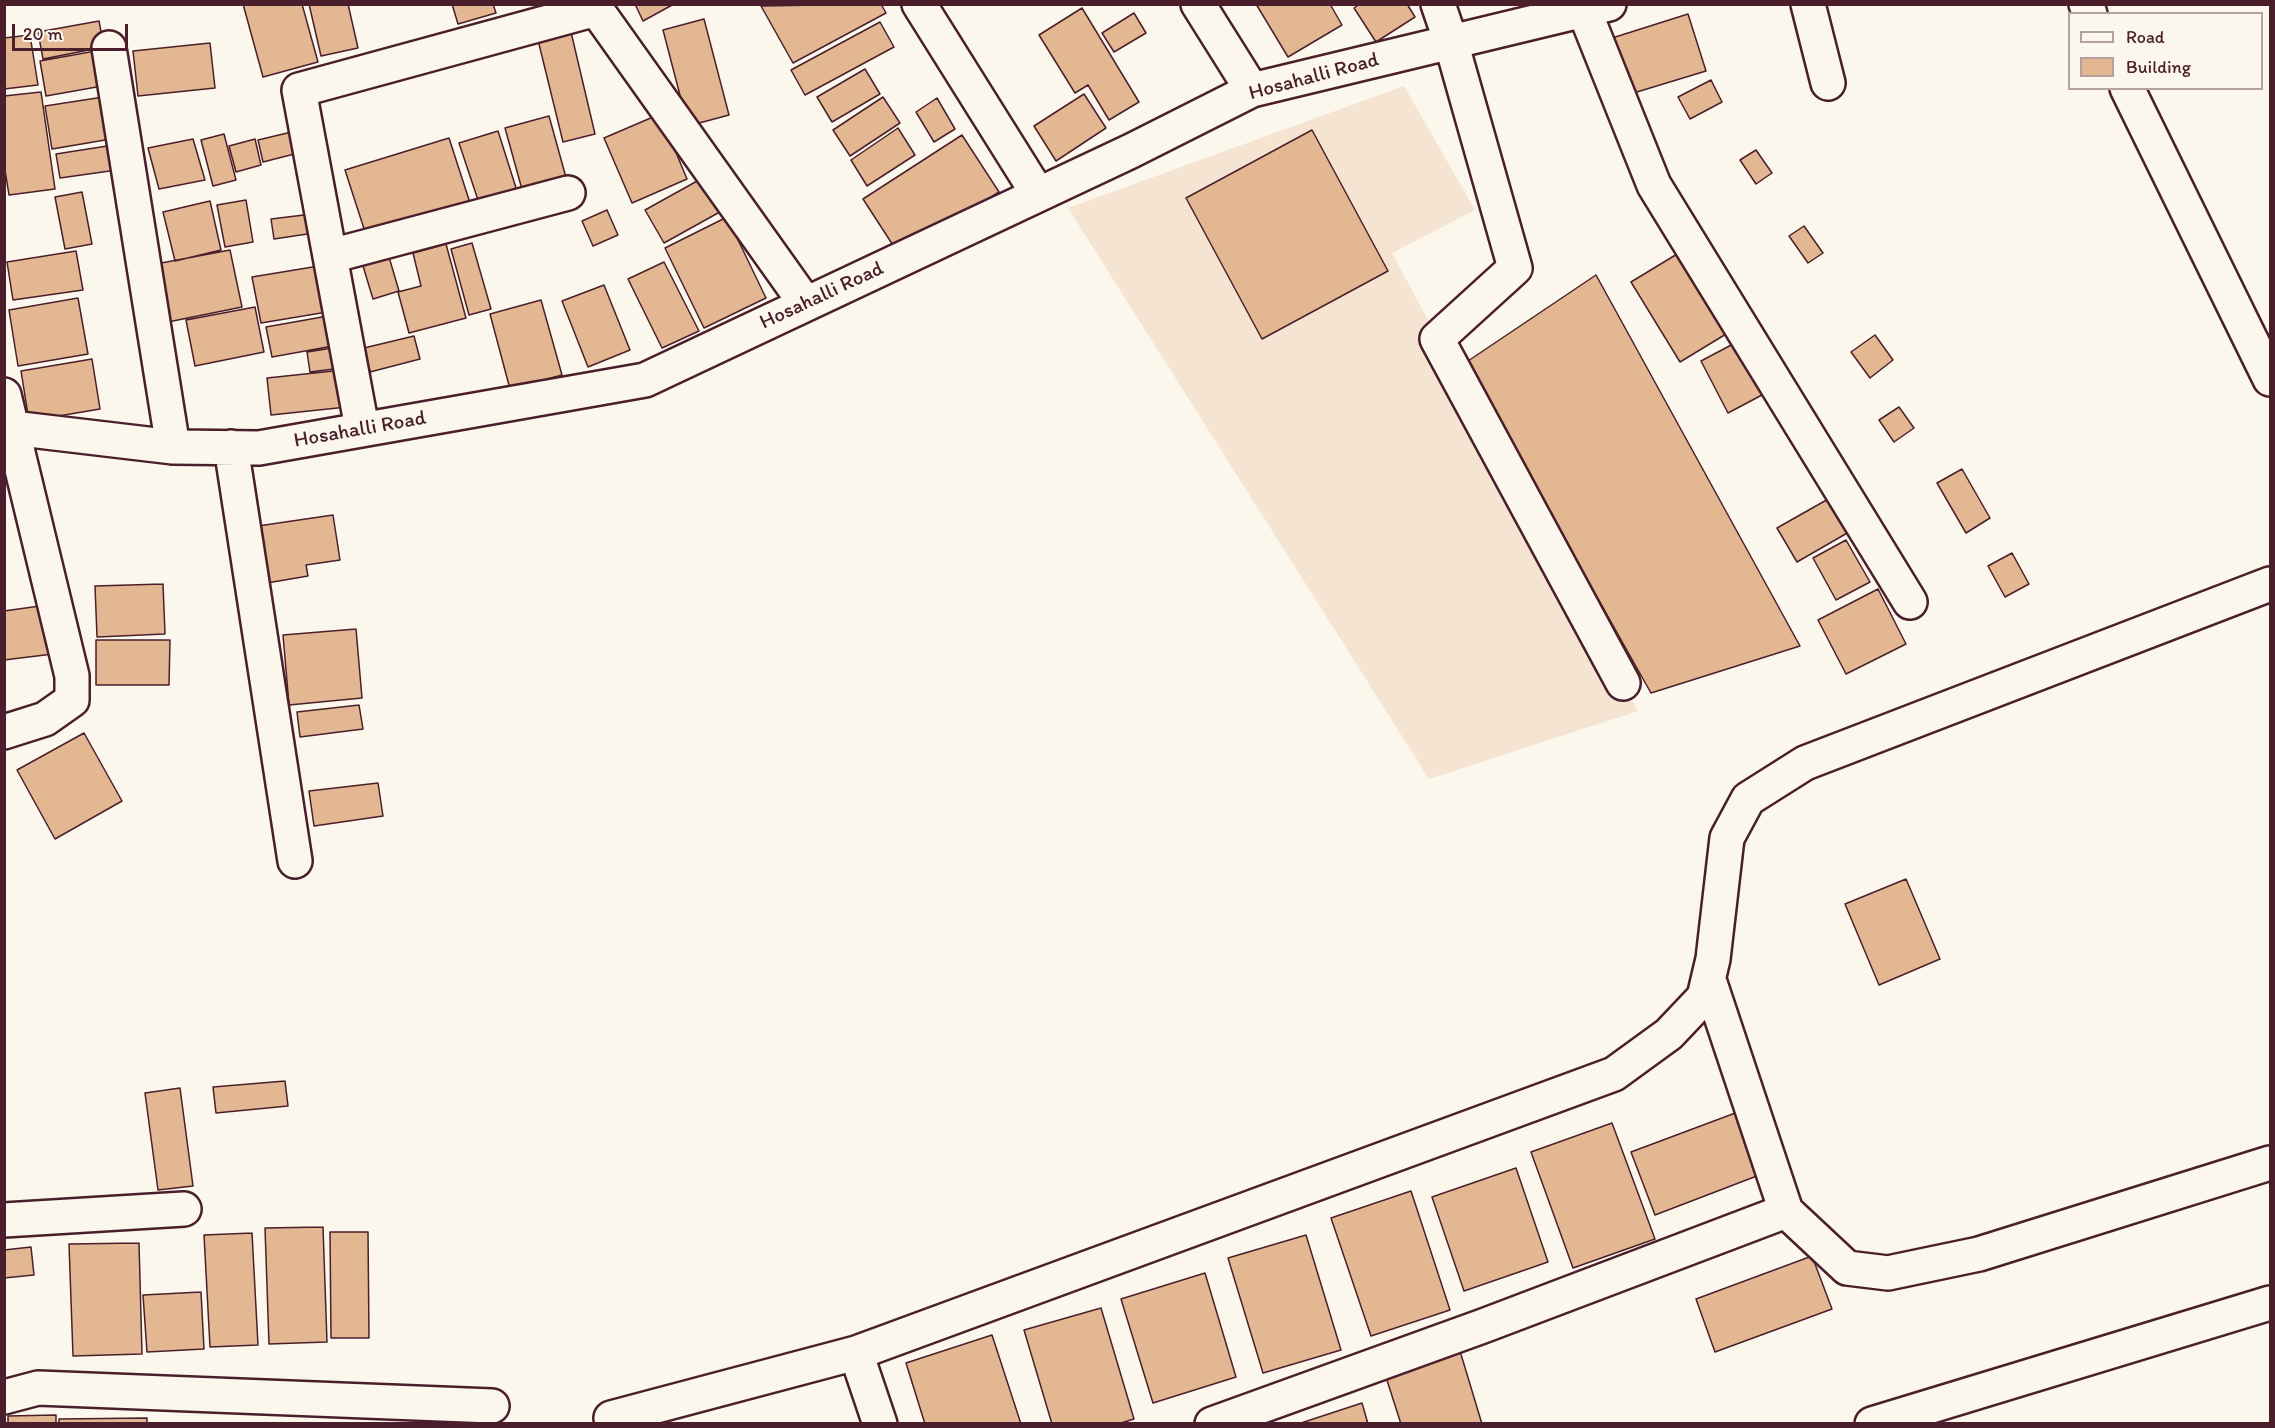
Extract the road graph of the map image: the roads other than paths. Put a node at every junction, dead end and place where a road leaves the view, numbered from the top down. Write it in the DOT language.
graph roads {
  1 [pos="919,4"];
  2 [pos="1198,4"];
  3 [pos="1438,4"];
  4 [pos="1808,4"];
  5 [pos="1597,7"];
  6 [pos="1451,42"];
  7 [pos="109,48"];
  8 [pos="1828,83"];
  9 [pos="1252,90"];
  10 [pos="2128,90"];
  11 [pos="568,193"];
  12 [pos="1038,194"];
  13 [pos="331,256"];
  14 [pos="806,304"];
  15 [pos="2271,379"];
  16 [pos="4,395"];
  17 [pos="8,427"];
  18 [pos="362,428"];
  19 [pos="173,447"];
  20 [pos="231,447"];
  21 [pos="2271,584"];
  22 [pos="1910,602"];
  23 [pos="1623,683"];
  24 [pos="4,732"];
  25 [pos="295,861"];
  26 [pos="1709,980"];
  27 [pos="2271,1163"];
  28 [pos="184,1209"];
  29 [pos="1786,1211"];
  30 [pos="4,1220"];
  31 [pos="2271,1303"];
  32 [pos="856,1353"];
  33 [pos="4,1397"];
  34 [pos="492,1406"];
  35 [pos="611,1418"];
  36 [pos="1889,1421"];
  37 [pos="880,1424"];
  38 [pos="1212,1424"];
  1 -- 12 [label="street"];
  2 -- 9 [label="street"];
  3 -- 6 [label="street"];
  4 -- 8 [label="street"];
  5 -- 6 [label="street, Hosahalli Road"];
  5 -- 22 [label="street"];
  6 -- 9 [label="street, Hosahalli Road"];
  6 -- 23 [label="street"];
  7 -- 19 [label="street"];
  9 -- 12 [label="street, Hosahalli Road"];
  10 -- 15 [label="street"];
  11 -- 13 [label="street"];
  12 -- 14 [label="street, Hosahalli Road"];
  13 -- 14 [label="street"];
  13 -- 18 [label="street"];
  14 -- 18 [label="street, Hosahalli Road"];
  16 -- 17 [label="street"];
  17 -- 19 [label="street, Hosahalli Road"];
  17 -- 24 [label="street"];
  18 -- 20 [label="street, Hosahalli Road"];
  19 -- 20 [label="street, Hosahalli Road"];
  20 -- 25 [label="street"];
  21 -- 26 [label="street"];
  26 -- 29 [label="street"];
  26 -- 32 [label="street"];
  27 -- 29 [label="street"];
  28 -- 30 [label="street"];
  29 -- 38 [label="street"];
  31 -- 36 [label="street"];
  32 -- 35 [label="street"];
  32 -- 37 [label="street"];
  33 -- 34 [label="street"];
}
